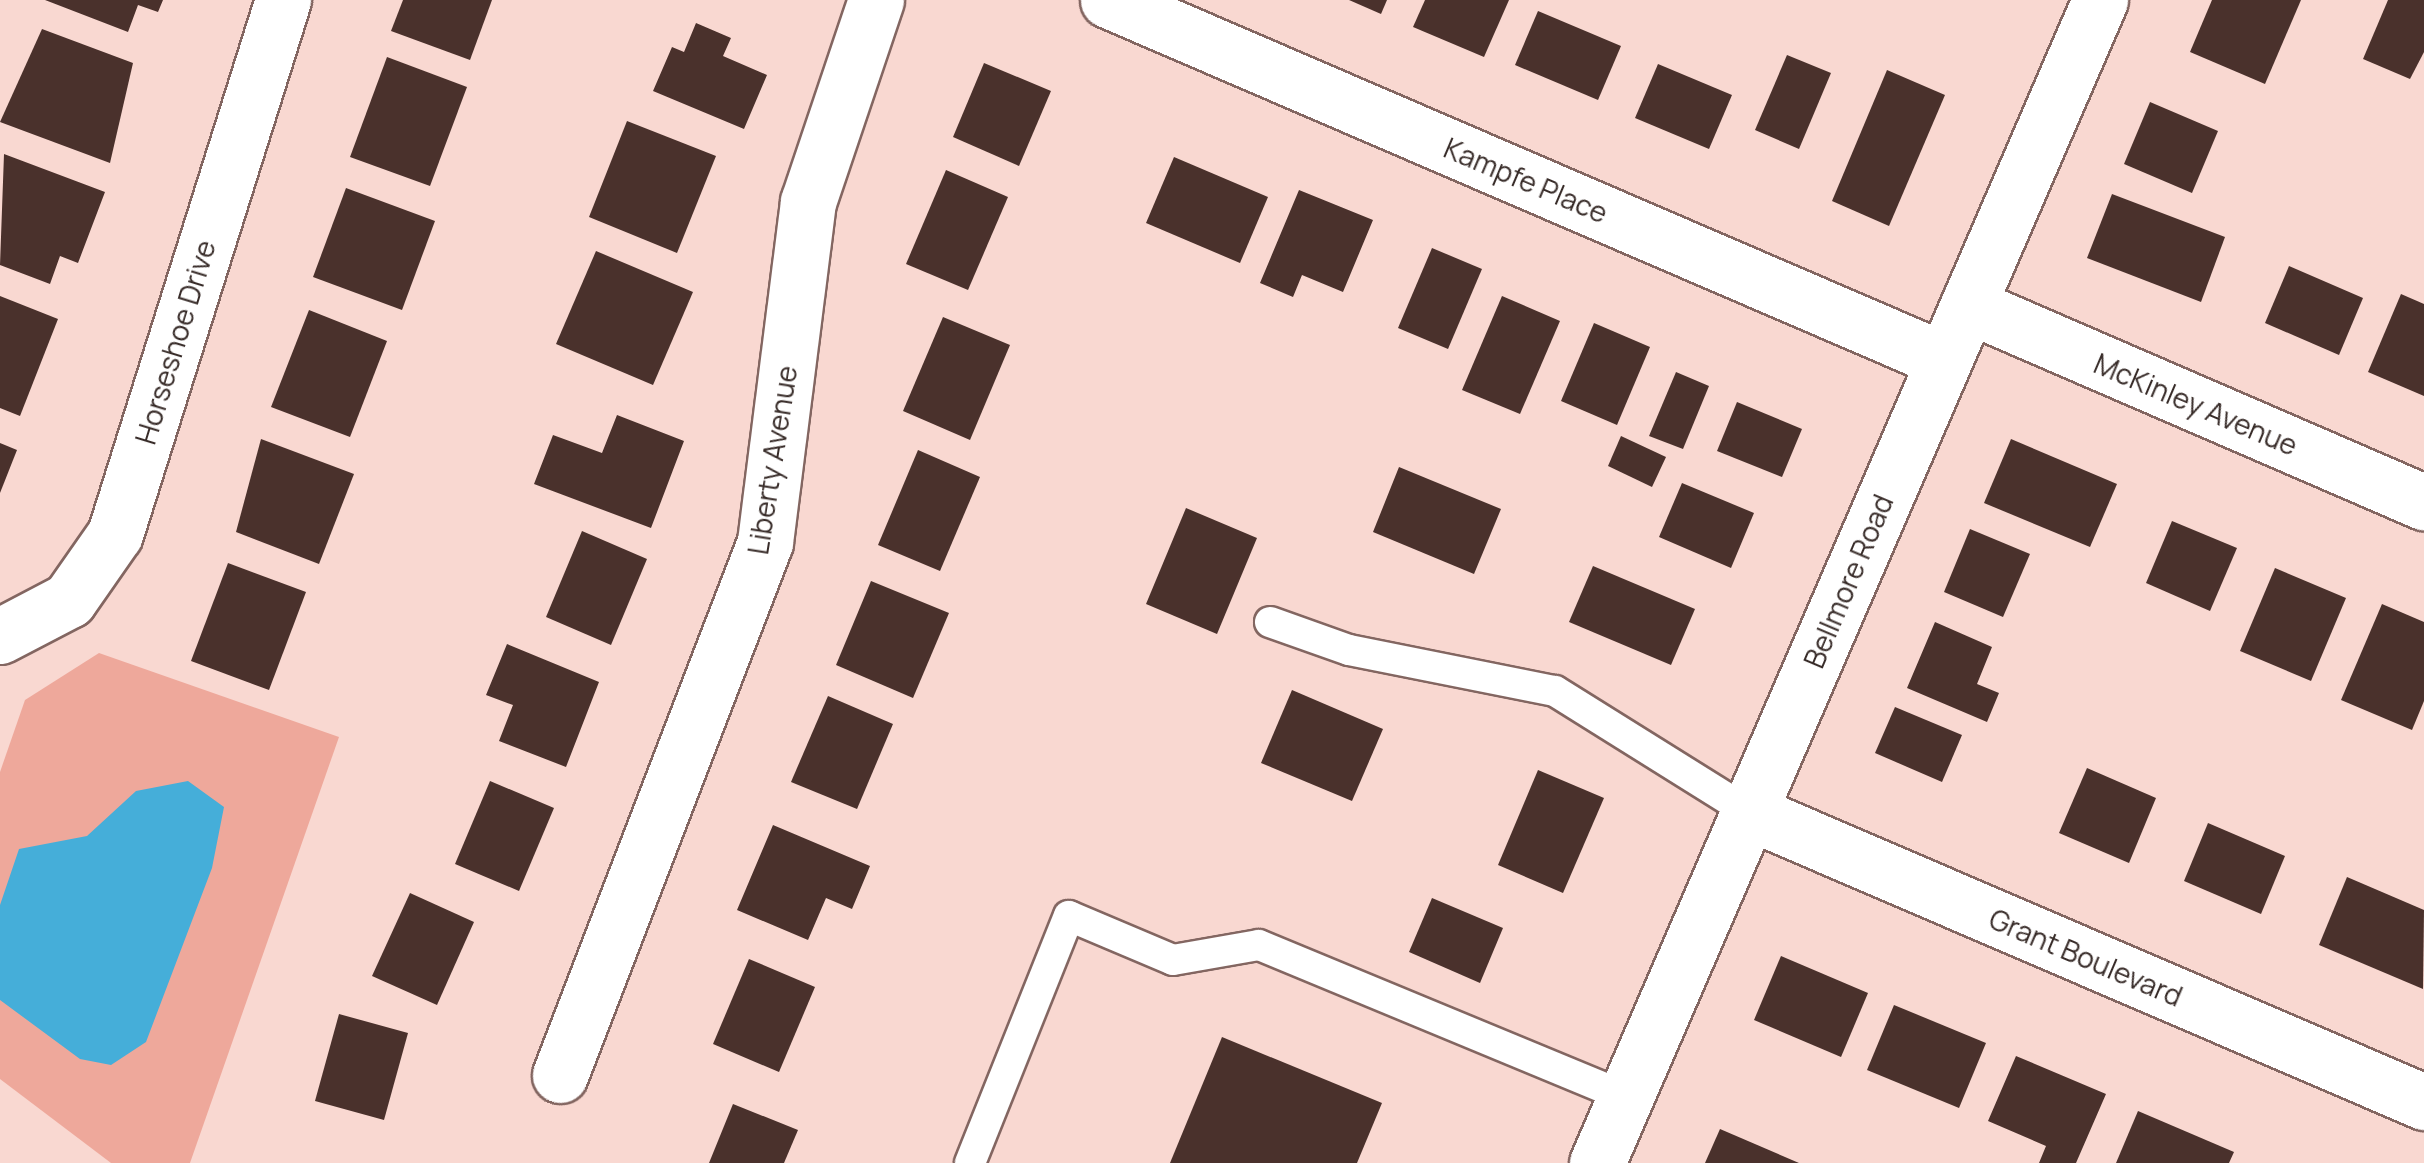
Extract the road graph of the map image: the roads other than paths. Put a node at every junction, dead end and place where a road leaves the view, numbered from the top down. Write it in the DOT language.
graph roads {
  1 [pos="282,0"];
  2 [pos="876,0"];
  3 [pos="1108,0"];
  4 [pos="2100,0"];
  5 [pos="1968,305"];
  6 [pos="1944,360"];
  7 [pos="2424,502"];
  8 [pos="1270,622"];
  9 [pos="0,636"];
  10 [pos="1749,812"];
  11 [pos="560,1075"];
  12 [pos="1626,1097"];
  13 [pos="2424,1102"];
  14 [pos="970,1163"];
  15 [pos="1597,1163"];
  1 -- 9 [label="street, Horseshoe Drive"];
  2 -- 11 [label="street, Liberty Avenue"];
  3 -- 6 [label="street, Kampfe Place"];
  4 -- 5 [label="street, Bellmore Road"];
  5 -- 6 [label="street, Bellmore Road"];
  5 -- 7 [label="street, McKinley Avenue"];
  6 -- 10 [label="street, Bellmore Road"];
  8 -- 10 [label="lane"];
  10 -- 12 [label="street, Bellmore Road"];
  10 -- 13 [label="street, Grant Boulevard"];
  12 -- 14 [label="lane"];
  12 -- 15 [label="street, Bellmore Road"];
}
